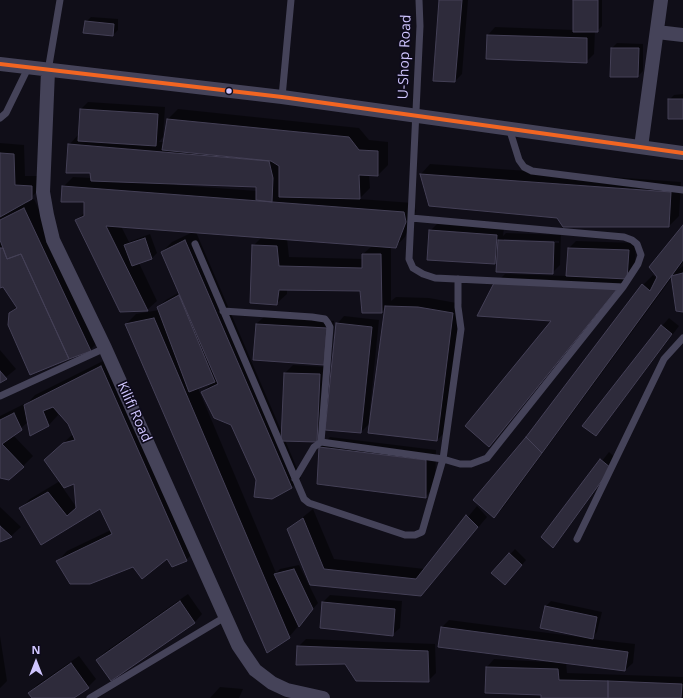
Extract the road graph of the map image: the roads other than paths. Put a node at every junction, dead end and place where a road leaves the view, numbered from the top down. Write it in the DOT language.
graph roads {
  1 [pos="60,0"];
  2 [pos="291,0"];
  3 [pos="419,0"];
  4 [pos="661,0"];
  5 [pos="657,32"];
  6 [pos="683,36"];
  7 [pos="0,64"];
  8 [pos="28,68"];
  9 [pos="48,71"];
  10 [pos="282,98"];
  11 [pos="416,116"];
  12 [pos="0,118"];
  13 [pos="509,128"];
  14 [pos="641,147"];
  15 [pos="683,153"];
  16 [pos="683,190"];
  17 [pos="411,218"];
  18 [pos="195,244"];
  19 [pos="458,279"];
  20 [pos="622,287"];
  21 [pos="223,311"];
  22 [pos="683,338"];
  23 [pos="105,348"];
  24 [pos="0,396"];
  25 [pos="321,442"];
  26 [pos="443,459"];
  27 [pos="295,479"];
  28 [pos="577,539"];
  29 [pos="225,616"];
  30 [pos="90,698"];
  31 [pos="323,698"];
  1 -- 9 [label="lane"];
  2 -- 10 [label="lane"];
  3 -- 11 [label="lane, U-Shop Road"];
  4 -- 5 [label="street"];
  5 -- 6 [label="street"];
  5 -- 14 [label="street"];
  7 -- 8 [label="street"];
  8 -- 9 [label="street"];
  8 -- 12 [label="lane"];
  9 -- 10 [label="street"];
  9 -- 23 [label="street, Kilifi Road"];
  10 -- 11 [label="street"];
  11 -- 13 [label="street"];
  11 -- 17 [label="lane, U-Shop Road"];
  13 -- 14 [label="street"];
  13 -- 16 [label="lane"];
  14 -- 15 [label="street"];
  17 -- 19 [label="lane, U-Shop Road"];
  17 -- 20 [label="lane"];
  18 -- 21 [label="lane"];
  19 -- 20 [label="lane, U-Shop Road"];
  19 -- 26 [label="lane"];
  20 -- 26 [label="lane"];
  21 -- 25 [label="lane"];
  21 -- 27 [label="lane"];
  22 -- 28 [label="lane"];
  23 -- 24 [label="lane"];
  23 -- 29 [label="street, Kilifi Road"];
  25 -- 26 [label="lane"];
  25 -- 27 [label="lane"];
  26 -- 27 [label="lane"];
  29 -- 30 [label="lane"];
  29 -- 31 [label="street, Kilifi Road"];
}
